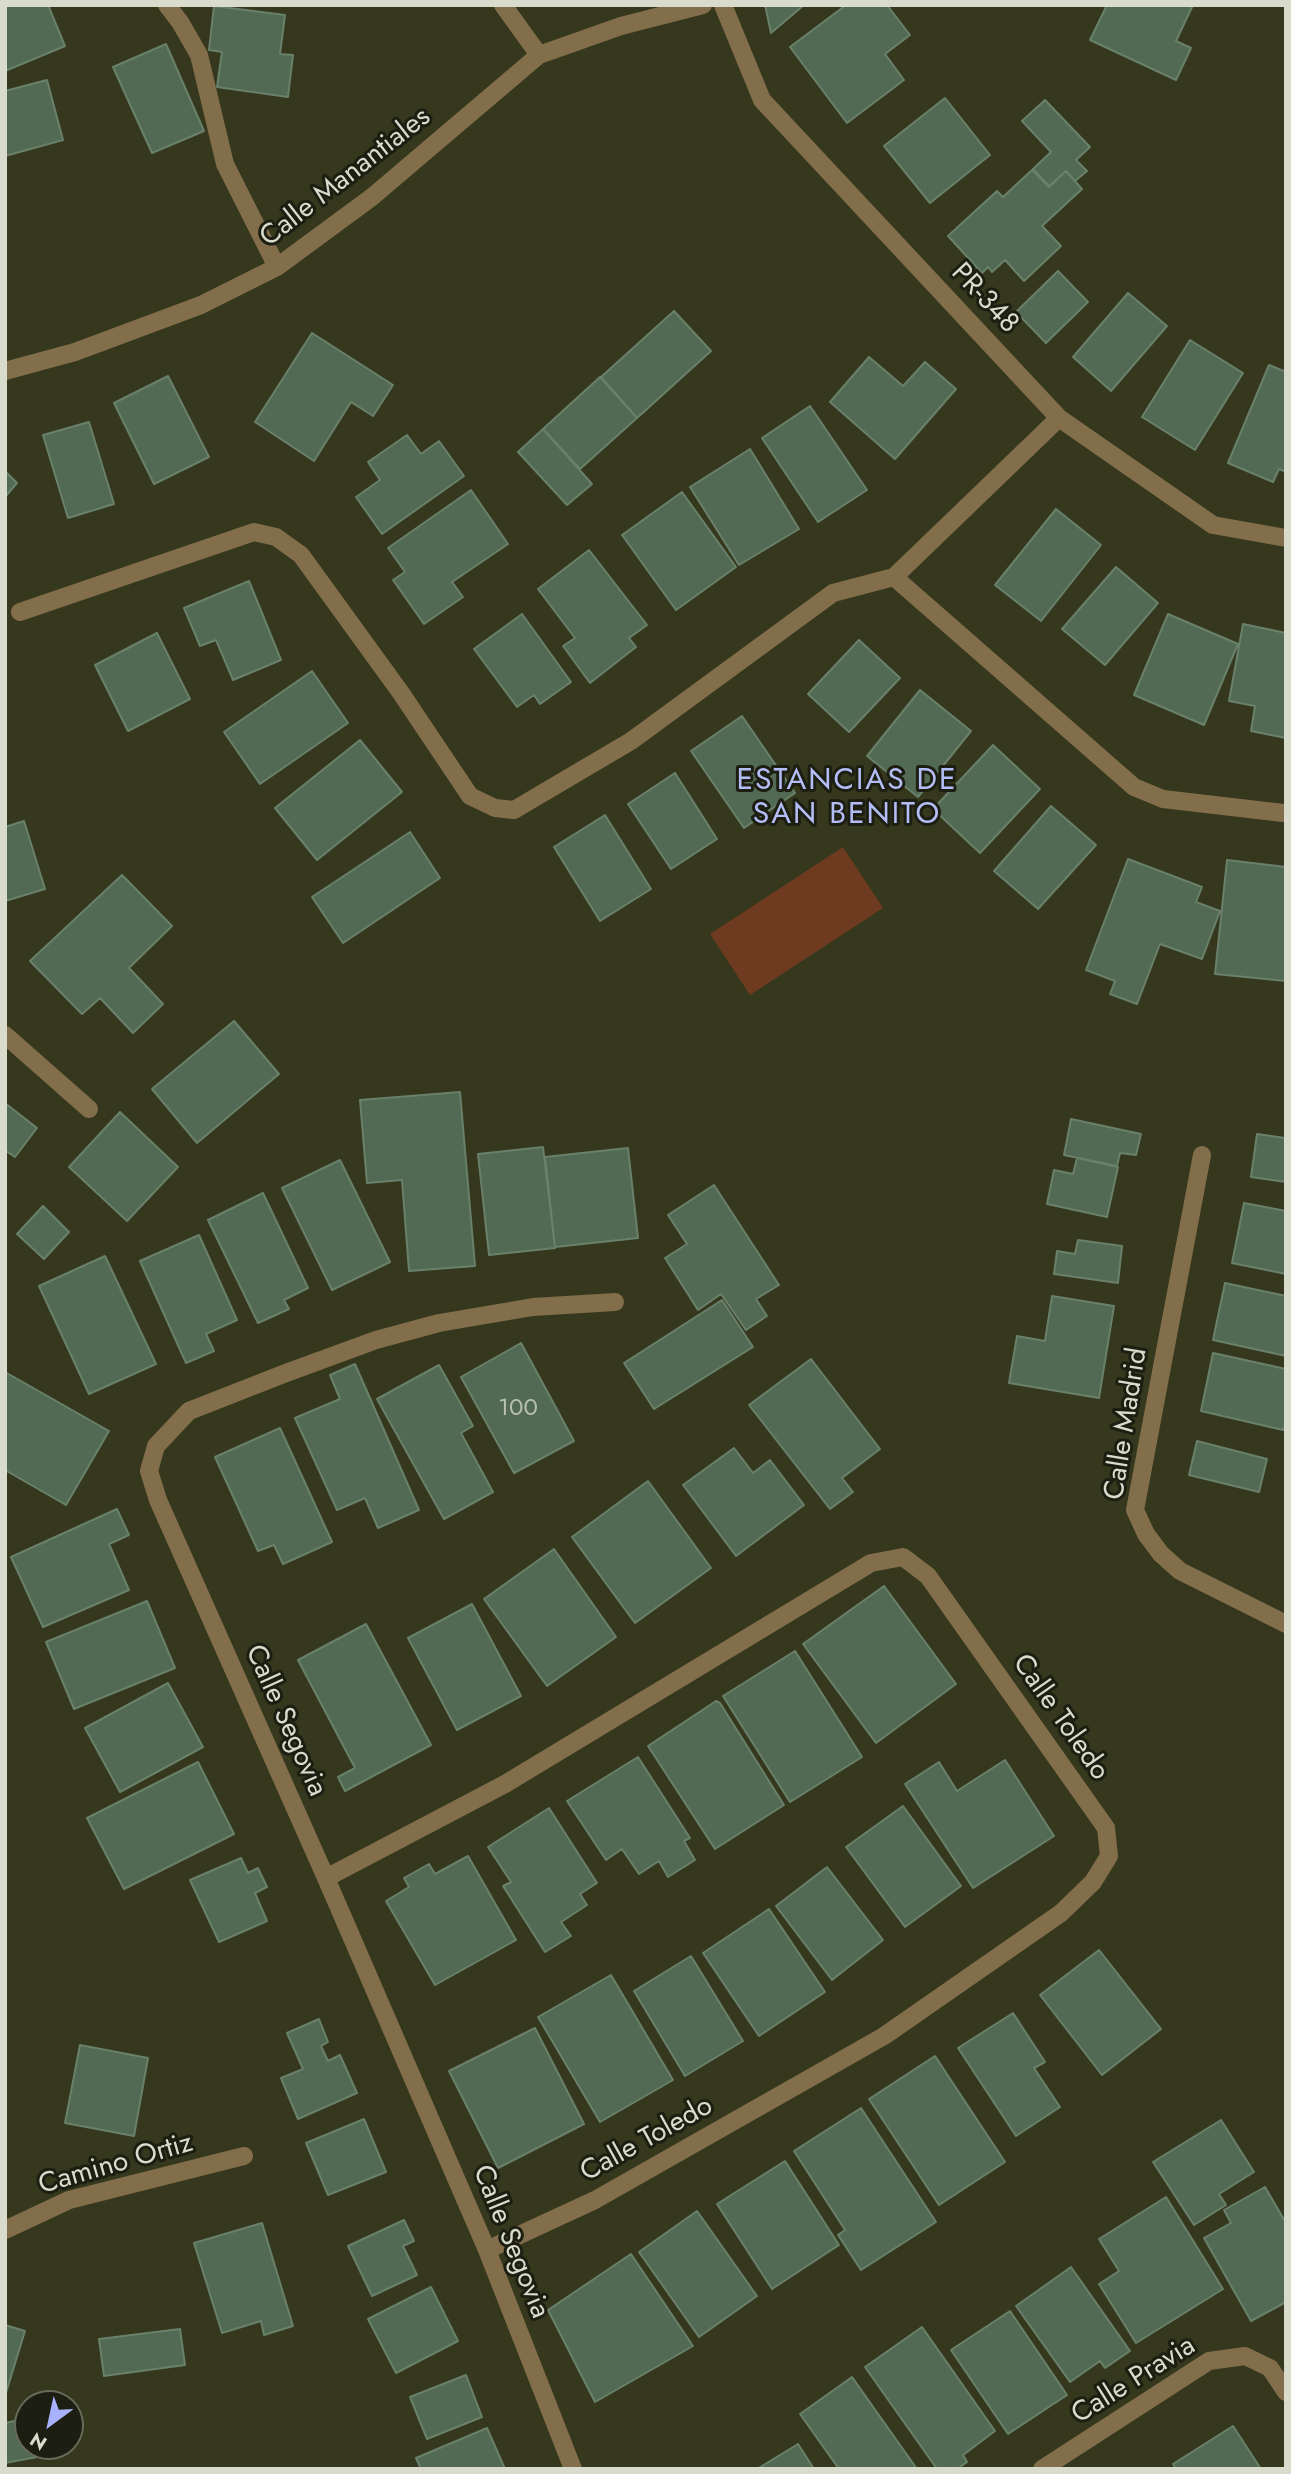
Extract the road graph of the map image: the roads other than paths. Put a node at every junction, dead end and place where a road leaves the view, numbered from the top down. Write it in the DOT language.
graph roads {
  1 [pos="167,5"];
  2 [pos="503,5"];
  3 [pos="703,5"];
  4 [pos="723,5"];
  5 [pos="539,55"];
  6 [pos="277,267"];
  7 [pos="5,370"];
  8 [pos="1059,418"];
  9 [pos="1286,538"];
  10 [pos="894,577"];
  11 [pos="20,612"];
  12 [pos="1283,813"];
  13 [pos="5,1035"];
  14 [pos="89,1109"];
  15 [pos="1202,1155"];
  16 [pos="615,1302"];
  17 [pos="1286,1624"];
  18 [pos="326,1878"];
  19 [pos="244,2156"];
  20 [pos="5,2230"];
  21 [pos="487,2250"];
  22 [pos="1286,2392"];
  23 [pos="573,2469"];
  24 [pos="1042,2469"];
  1 -- 6 [label="street"];
  2 -- 5 [label="street"];
  3 -- 5 [label="street, Calle Manantiales"];
  4 -- 8 [label="street, PR-348 / PR-348"];
  5 -- 6 [label="street, Calle Manantiales"];
  6 -- 7 [label="street, Calle Manantiales"];
  8 -- 9 [label="street, PR-348 / PR-348"];
  8 -- 10 [label="street"];
  10 -- 11 [label="street"];
  10 -- 12 [label="street"];
  13 -- 14 [label="street"];
  15 -- 17 [label="street, Calle Madrid"];
  16 -- 18 [label="street, Calle Segovia"];
  18 -- 21 [label="street, Calle Segovia"];
  18 -- 21 [label="street, Calle Toledo"];
  19 -- 20 [label="street, Camino Ortiz"];
  21 -- 23 [label="street, Calle Segovia"];
  22 -- 24 [label="street, Calle Pravia"];
}
